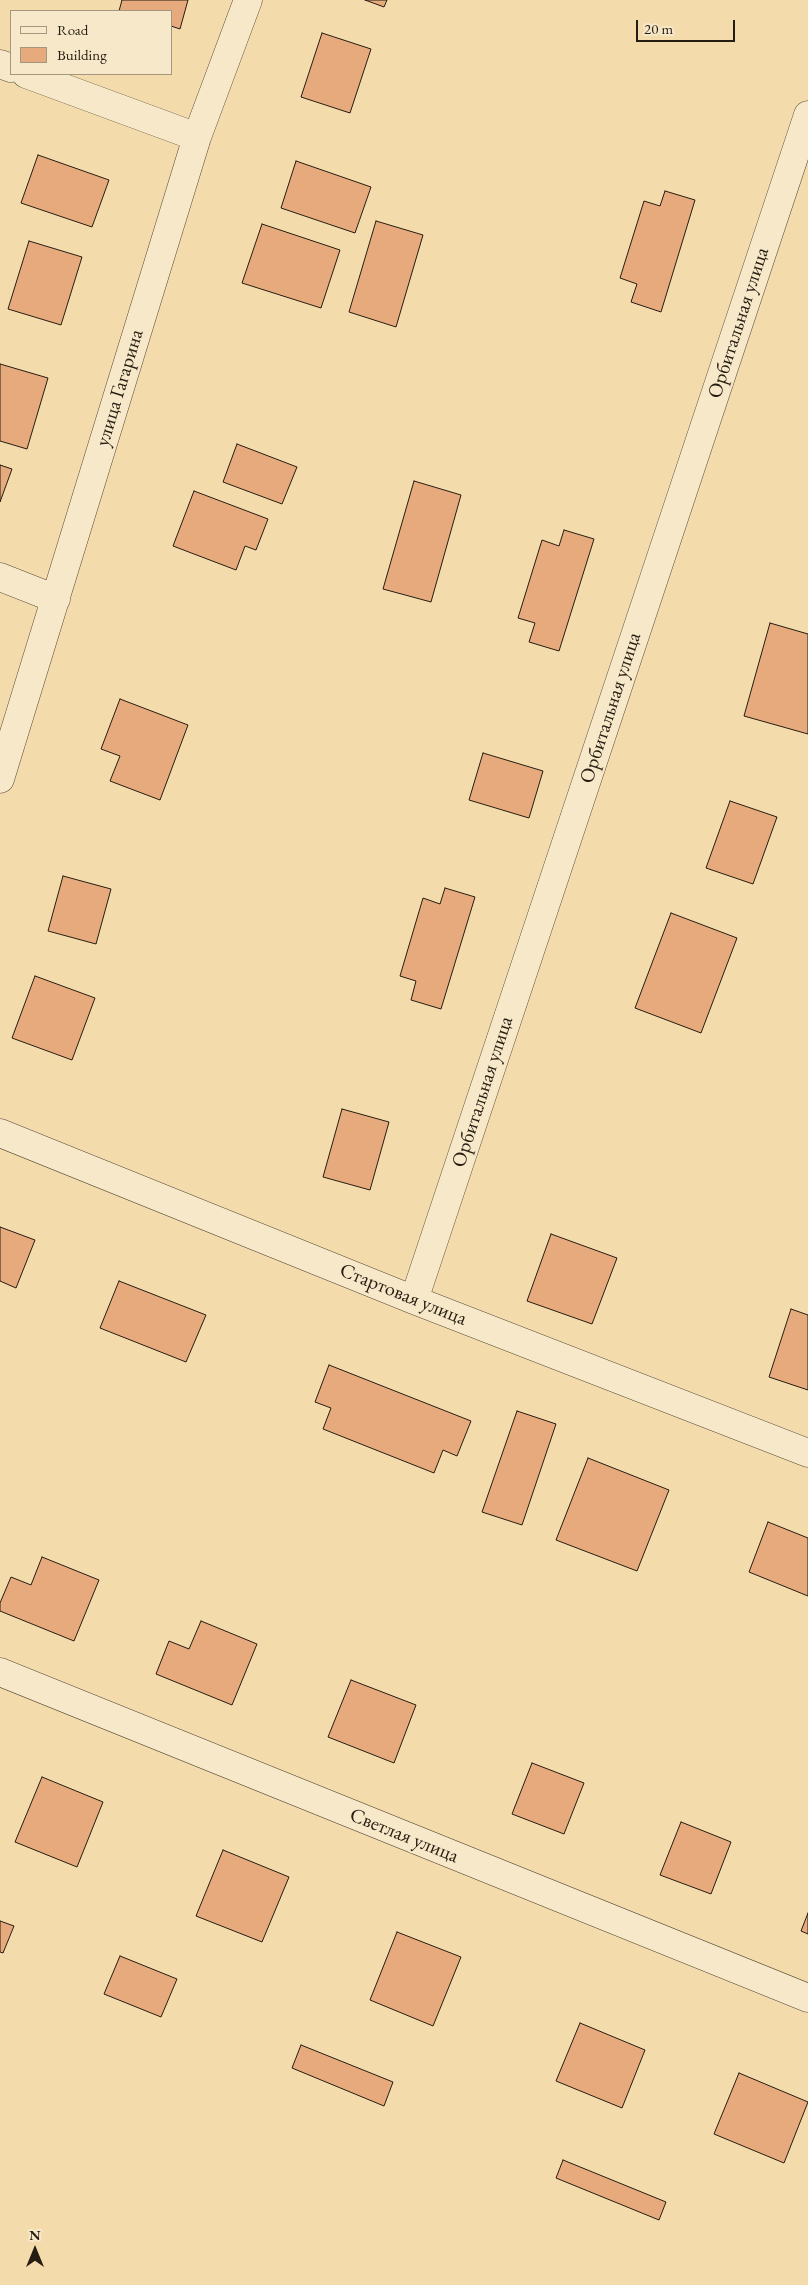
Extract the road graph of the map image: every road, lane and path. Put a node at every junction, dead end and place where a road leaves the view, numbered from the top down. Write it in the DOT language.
graph roads {
  1 [pos="248,0"];
  2 [pos="29,75"];
  3 [pos="808,115"];
  4 [pos="197,137"];
  5 [pos="0,578"];
  6 [pos="56,599"];
  7 [pos="0,779"];
  8 [pos="0,1132"];
  9 [pos="414,1300"];
  10 [pos="808,1453"];
  11 [pos="0,1672"];
  12 [pos="808,1998"];
  1 -- 4 [label="street, улица Гагарина"];
  2 -- 4 [label="street"];
  3 -- 9 [label="street, Орбитальная улица"];
  4 -- 6 [label="street, улица Гагарина"];
  5 -- 6 [label="street"];
  6 -- 7 [label="street, улица Гагарина"];
  8 -- 9 [label="street, Стартовая улица"];
  9 -- 10 [label="street, Стартовая улица"];
  11 -- 12 [label="street, Светлая улица"];
}
